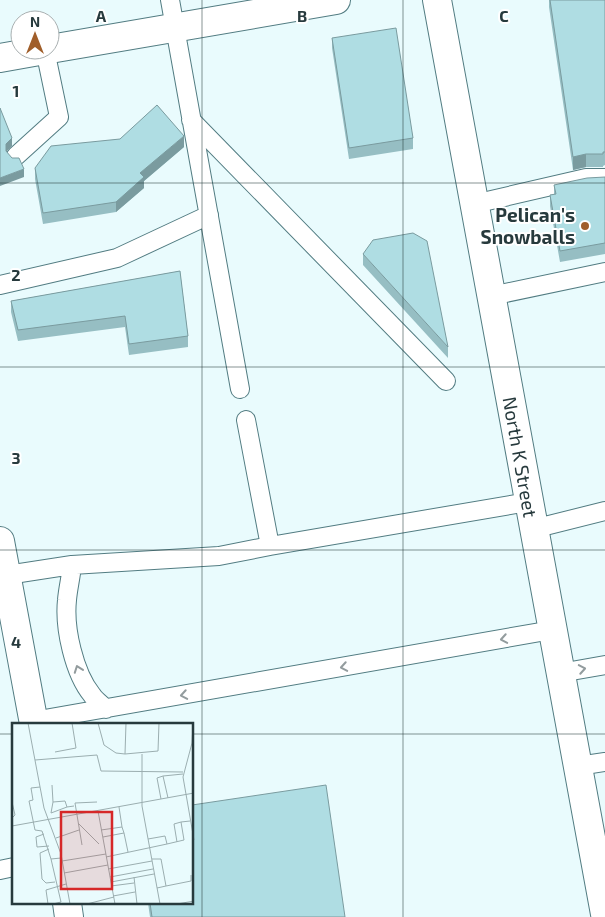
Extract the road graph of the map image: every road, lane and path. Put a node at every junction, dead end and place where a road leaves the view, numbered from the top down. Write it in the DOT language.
graph roads {
  1 [pos="170,0"];
  2 [pos="336,0"];
  3 [pos="437,0"];
  4 [pos="175,27"];
  5 [pos="60,47"];
  6 [pos="47,60"];
  7 [pos="191,120"];
  8 [pos="16,156"];
  9 [pos="605,178"];
  10 [pos="474,204"];
  11 [pos="209,215"];
  12 [pos="605,272"];
  13 [pos="0,285"];
  14 [pos="491,296"];
  15 [pos="446,381"];
  16 [pos="240,389"];
  17 [pos="246,420"];
  18 [pos="528,502"];
  19 [pos="605,511"];
  20 [pos="534,529"];
  21 [pos="0,541"];
  22 [pos="270,546"];
  23 [pos="72,565"];
  24 [pos="7,574"];
  25 [pos="552,630"];
  26 [pos="605,665"];
  27 [pos="560,673"];
  28 [pos="106,709"];
  29 [pos="34,723"];
  30 [pos="605,762"];
  31 [pos="578,766"];
  32 [pos="597,827"];
  33 [pos="601,872"];
  34 [pos="67,904"];
  35 [pos="605,914"];
  36 [pos="69,917"];
  1 -- 4 [label="lane"];
  2 -- 4 [label="street"];
  3 -- 10 [label="street, North K Street"];
  4 -- 5 [label="street"];
  4 -- 7 [label="lane"];
  6 -- 8 [label="lane"];
  7 -- 11 [label="lane"];
  7 -- 15 [label="lane"];
  9 -- 10 [label="lane"];
  10 -- 14 [label="street, North K Street"];
  11 -- 13 [label="lane"];
  11 -- 16 [label="lane"];
  12 -- 14 [label="lane"];
  14 -- 18 [label="street, North K Street"];
  17 -- 22 [label="lane"];
  18 -- 20 [label="street, North K Street"];
  18 -- 22 [label="lane"];
  19 -- 20 [label="lane"];
  20 -- 25 [label="street, North K Street"];
  21 -- 24 [label="street"];
  22 -- 23 [label="lane"];
  23 -- 24 [label="lane"];
  28 -- 23 [label="lane, one-way"];
  24 -- 29 [label="street"];
  25 -- 27 [label="street, North K Street"];
  25 -- 28 [label="lane, one-way"];
  27 -- 26 [label="lane, one-way"];
  27 -- 31 [label="street, North K Street"];
  28 -- 29 [label="lane"];
  30 -- 31 [label="lane"];
  31 -- 32 [label="street, North K Street"];
  32 -- 33 [label="street, North K Street"];
  33 -- 35 [label="street, North K Street"];
  34 -- 36 [label="street"];
}
